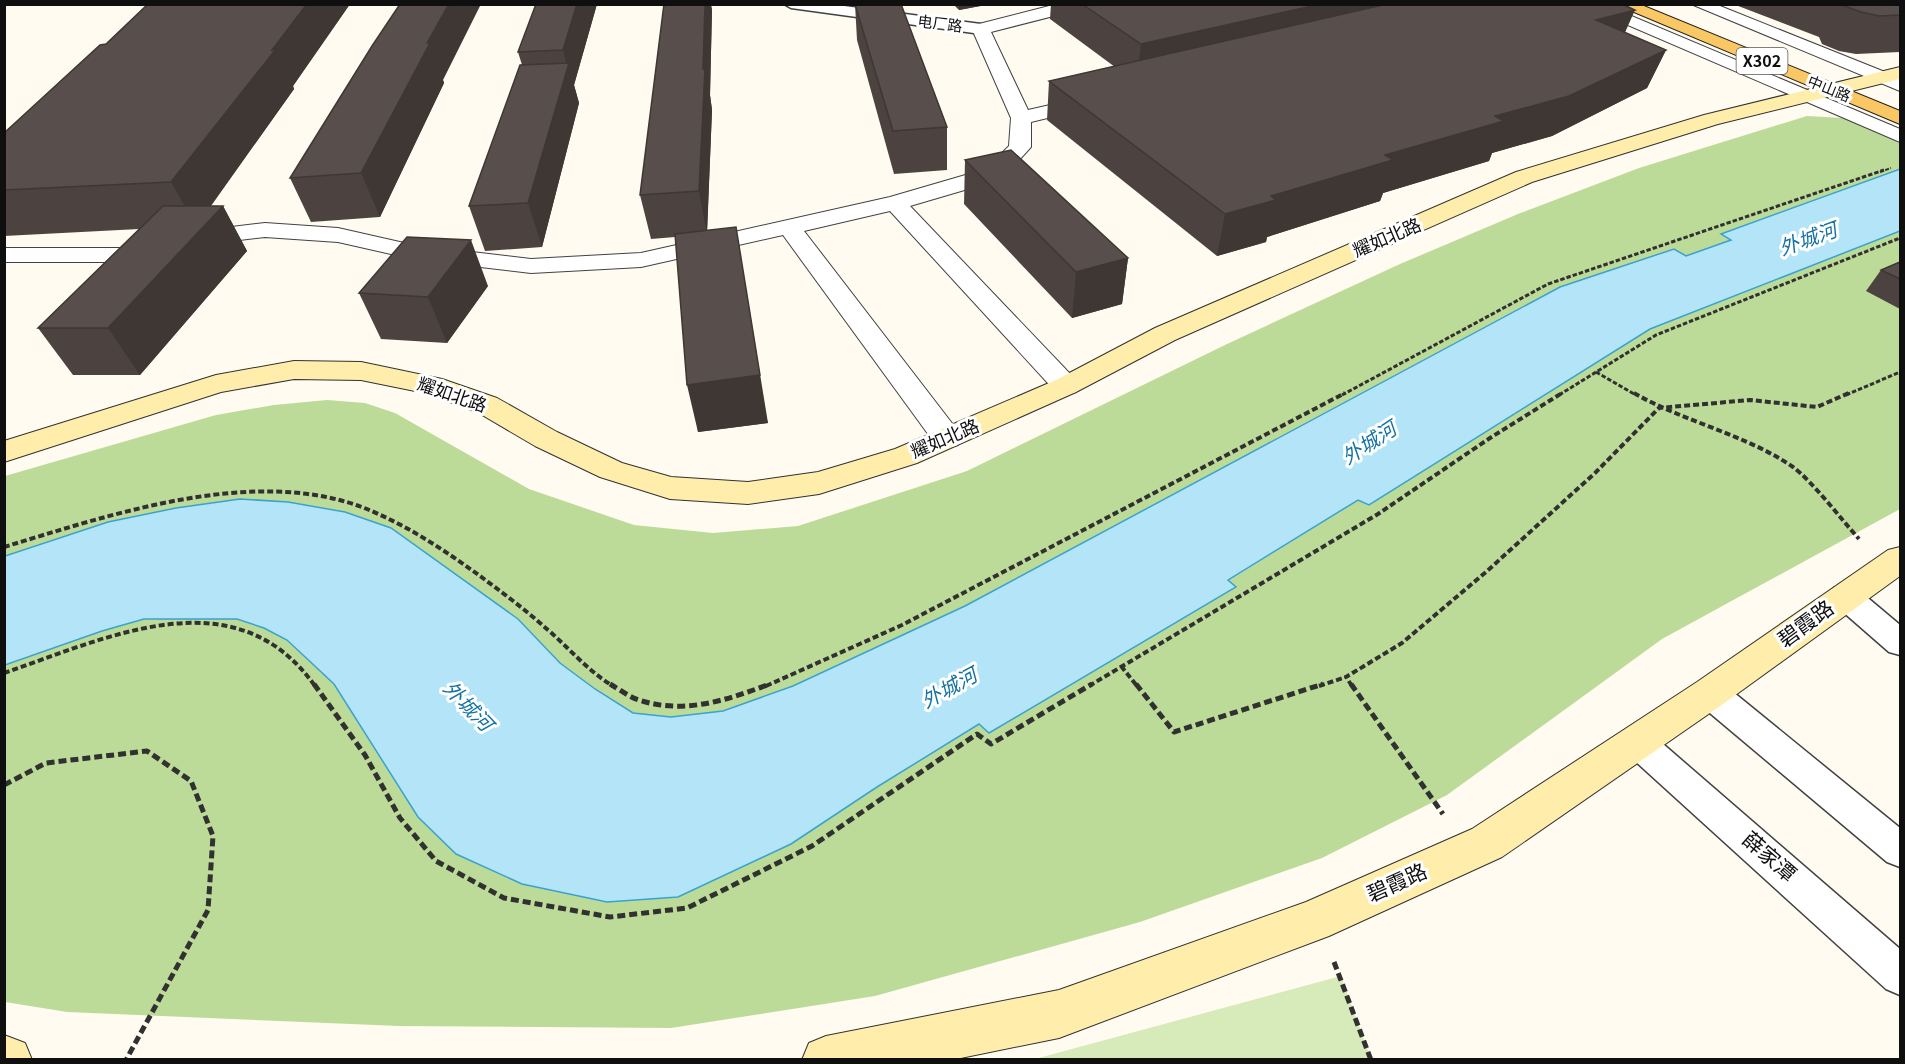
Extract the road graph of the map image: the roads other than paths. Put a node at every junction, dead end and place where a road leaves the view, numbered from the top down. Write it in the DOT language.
graph roads {
  1 [pos="791,4"];
  2 [pos="1079,4"];
  3 [pos="1587,4"];
  4 [pos="1623,4"];
  5 [pos="1664,4"];
  6 [pos="1699,4"];
  7 [pos="981,29"];
  8 [pos="1900,73"];
  9 [pos="1870,79"];
  10 [pos="1900,84"];
  11 [pos="1816,92"];
  12 [pos="1114,96"];
  13 [pos="1900,98"];
  14 [pos="1021,118"];
  15 [pos="1897,128"];
  16 [pos="895,203"];
  17 [pos="789,227"];
  18 [pos="4,255"];
  19 [pos="1066,386"];
  20 [pos="947,438"];
  21 [pos="4,452"];
  22 [pos="1893,564"];
  23 [pos="1845,596"];
  24 [pos="1900,643"];
  25 [pos="1710,693"];
  26 [pos="1636,741"];
  27 [pos="1900,850"];
  28 [pos="1900,975"];
  29 [pos="826,1059"];
  1 -- 7 [label="lane, 电厂路"];
  2 -- 7 [label="street"];
  3 -- 11 [label="street"];
  4 -- 11 [label="main road, 中山路 / X302"];
  5 -- 9 [label="main road, 中山路 / X302"];
  6 -- 9 [label="street"];
  7 -- 14 [label="street"];
  8 -- 9 [label="street, 耀如北路"];
  9 -- 10 [label="street"];
  9 -- 11 [label="street, 耀如北路"];
  9 -- 13 [label="main road, 中山路 / X302"];
  11 -- 15 [label="street"];
  11 -- 15 [label="main road, 中山路 / X302"];
  11 -- 19 [label="street, 耀如北路"];
  12 -- 14 [label="street"];
  14 -- 16 [label="street"];
  16 -- 17 [label="street"];
  16 -- 19 [label="street"];
  17 -- 18 [label="street"];
  17 -- 20 [label="street"];
  19 -- 20 [label="street, 耀如北路"];
  20 -- 21 [label="street, 耀如北路"];
  22 -- 23 [label="street, 碧霞路"];
  23 -- 24 [label="lane"];
  23 -- 25 [label="street, 碧霞路"];
  25 -- 26 [label="street, 碧霞路"];
  25 -- 27 [label="lane"];
  26 -- 28 [label="lane, 薛家潭"];
  26 -- 29 [label="street, 碧霞路"];
}
